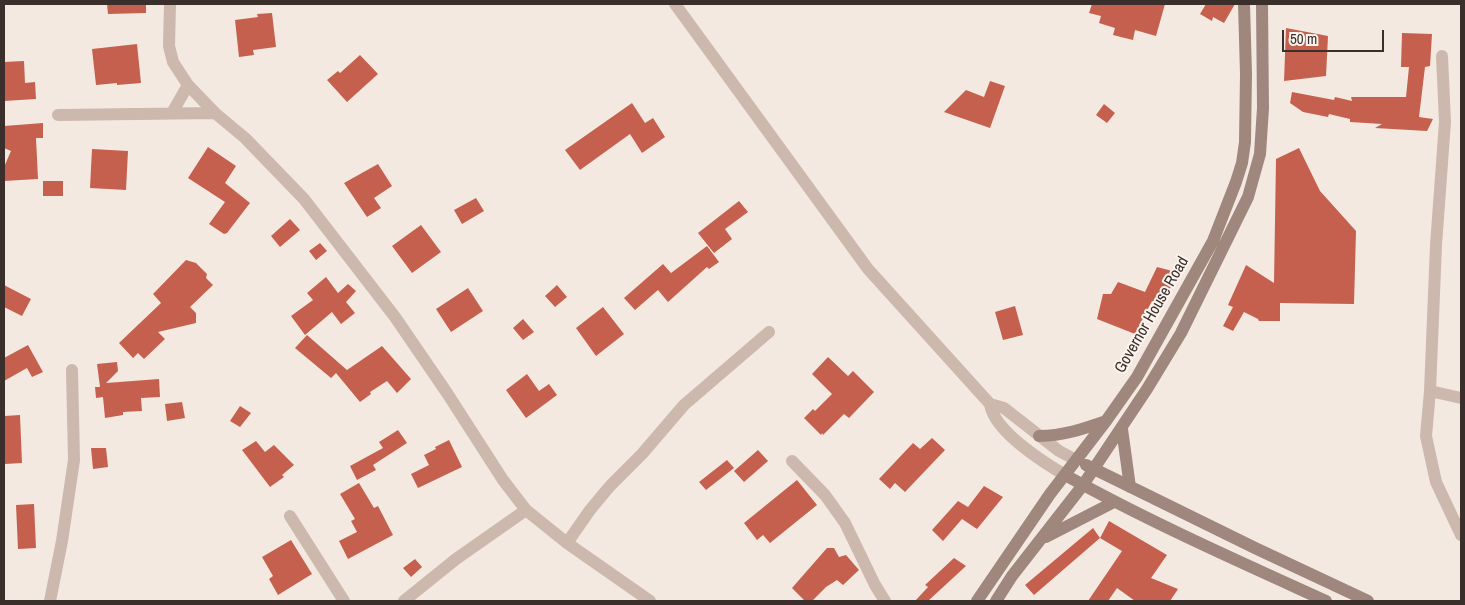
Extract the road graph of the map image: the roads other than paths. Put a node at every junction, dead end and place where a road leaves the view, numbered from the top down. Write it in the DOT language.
graph roads {
  1 [pos="170,4"];
  2 [pos="675,4"];
  3 [pos="1244,4"];
  4 [pos="1262,4"];
  5 [pos="1442,56"];
  6 [pos="188,85"];
  7 [pos="172,113"];
  8 [pos="215,113"];
  9 [pos="58,114"];
  10 [pos="769,332"];
  11 [pos="72,370"];
  12 [pos="1430,391"];
  13 [pos="1461,398"];
  14 [pos="990,404"];
  15 [pos="1106,421"];
  16 [pos="1122,429"];
  17 [pos="1039,436"];
  18 [pos="1076,460"];
  19 [pos="792,461"];
  20 [pos="1093,469"];
  21 [pos="1065,475"];
  22 [pos="1083,484"];
  23 [pos="1130,487"];
  24 [pos="1114,502"];
  25 [pos="526,510"];
  26 [pos="290,516"];
  27 [pos="1461,534"];
  28 [pos="1041,539"];
  29 [pos="567,543"];
  30 [pos="50,601"];
  31 [pos="344,601"];
  32 [pos="404,601"];
  33 [pos="650,601"];
  34 [pos="885,601"];
  35 [pos="977,601"];
  36 [pos="996,601"];
  37 [pos="1326,601"];
  38 [pos="1368,601"];
  1 -- 6 [label="street"];
  2 -- 14 [label="street"];
  3 -- 15 [label="main road, Governor House Road"];
  4 -- 16 [label="main road, Governor House Road"];
  5 -- 12 [label="street"];
  6 -- 7 [label="street"];
  6 -- 8 [label="street"];
  7 -- 8 [label="street"];
  7 -- 9 [label="street"];
  8 -- 25 [label="street"];
  10 -- 29 [label="street"];
  11 -- 30 [label="street"];
  12 -- 13 [label="street"];
  12 -- 27 [label="street"];
  14 -- 17 [label="street"];
  14 -- 21 [label="street"];
  15 -- 17 [label="main road"];
  15 -- 18 [label="main road, Governor House Road"];
  16 -- 20 [label="main road, Governor House Road"];
  16 -- 23 [label="main road"];
  17 -- 18 [label="street"];
  18 -- 20 [label="main road"];
  18 -- 21 [label="main road, Governor House Road"];
  19 -- 34 [label="street"];
  20 -- 22 [label="main road, Governor House Road"];
  20 -- 23 [label="main road"];
  21 -- 22 [label="main road"];
  21 -- 35 [label="main road, Governor House Road"];
  22 -- 24 [label="main road"];
  22 -- 28 [label="main road, Governor House Road"];
  23 -- 38 [label="main road"];
  24 -- 28 [label="main road"];
  24 -- 37 [label="main road"];
  25 -- 29 [label="street"];
  25 -- 32 [label="street"];
  26 -- 31 [label="street"];
  28 -- 36 [label="main road, Governor House Road"];
  29 -- 33 [label="street"];
}
